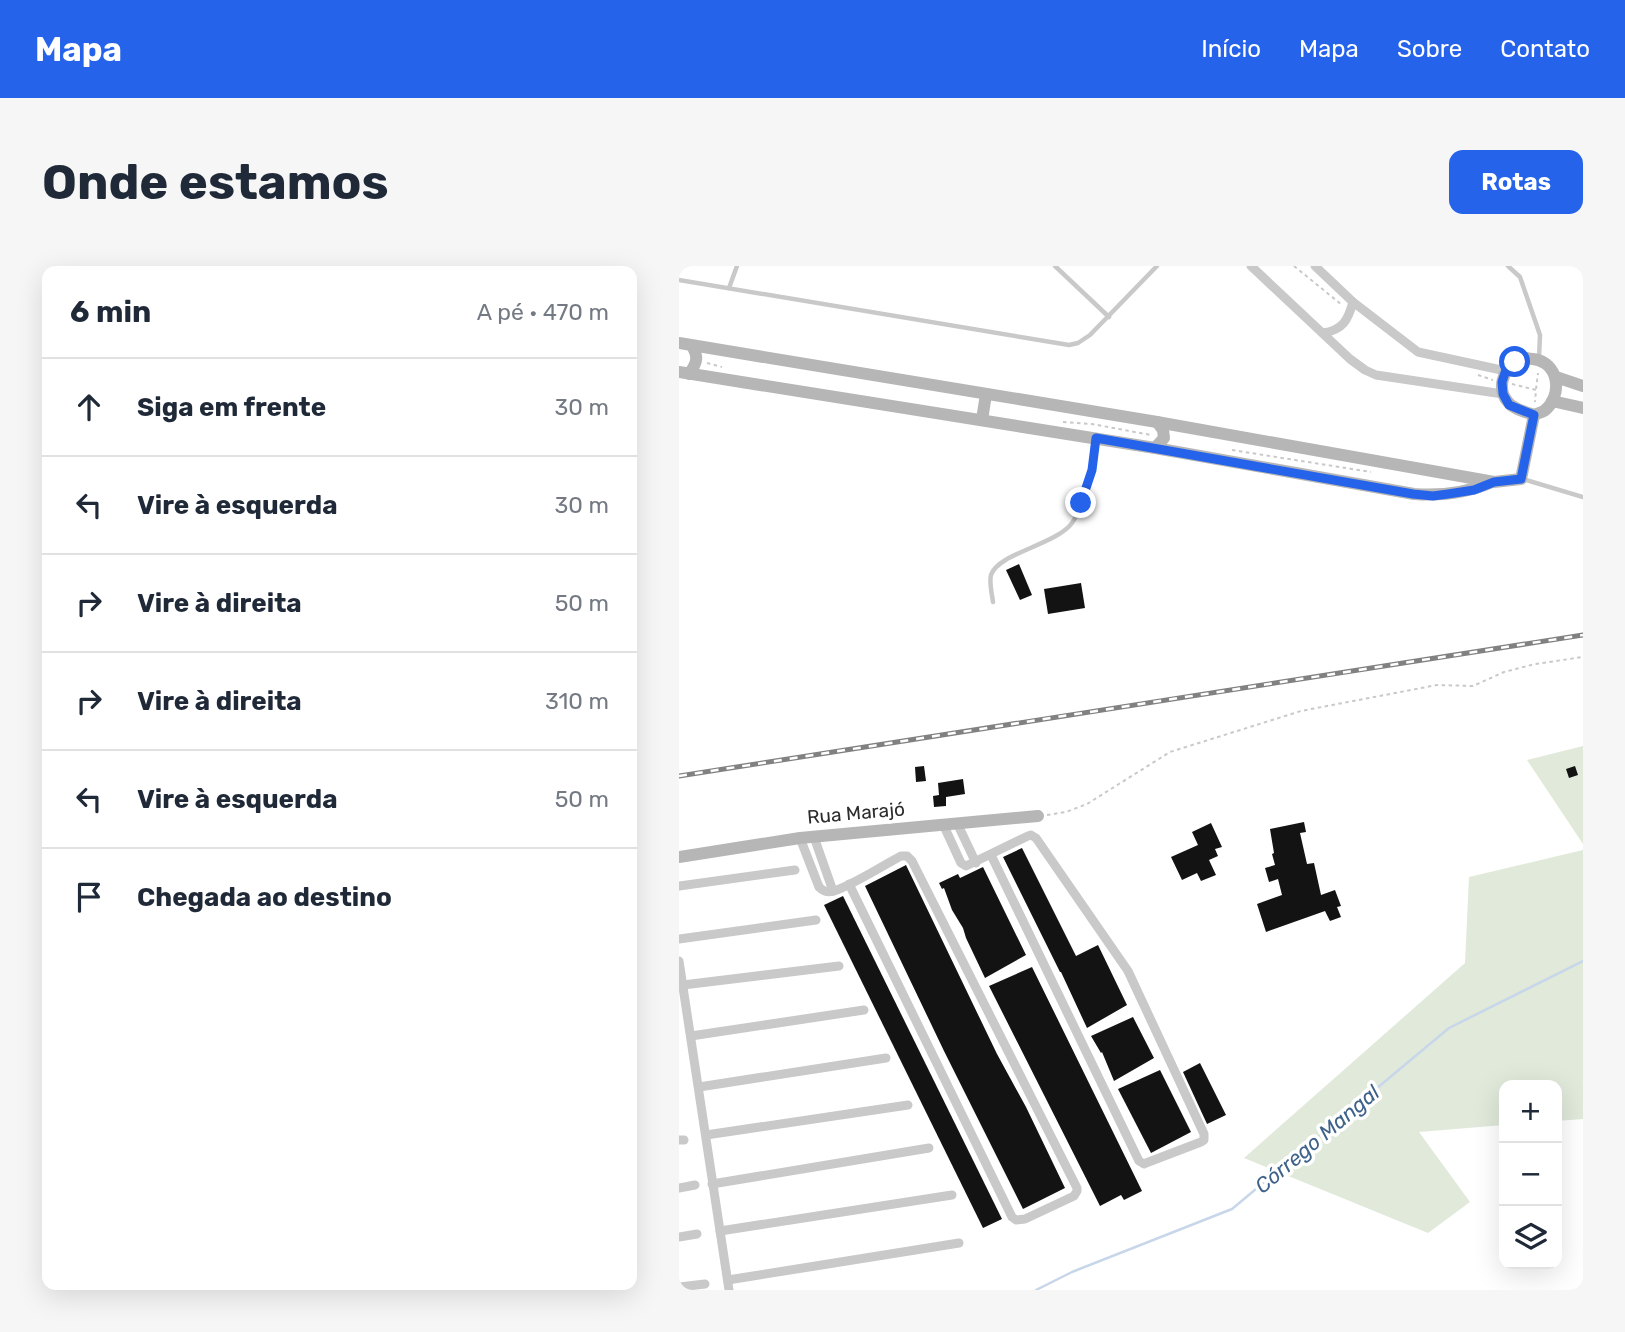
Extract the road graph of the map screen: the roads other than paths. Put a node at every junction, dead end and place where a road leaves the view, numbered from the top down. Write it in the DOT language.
graph roads {
  1 [pos="737,266"];
  2 [pos="1055,266"];
  3 [pos="1157,266"];
  4 [pos="1251,266"];
  5 [pos="1315,266"];
  6 [pos="1508,266"];
  7 [pos="679,280"];
  8 [pos="729,288"];
  9 [pos="1353,302"];
  10 [pos="1109,317"];
  11 [pos="1323,333"];
  12 [pos="679,343"];
  13 [pos="692,346"];
  14 [pos="1539,360"];
  15 [pos="1506,370"];
  16 [pos="684,373"];
  17 [pos="1556,377"];
  18 [pos="1583,386"];
  19 [pos="986,394"];
  20 [pos="1503,394"];
  21 [pos="1552,401"];
  22 [pos="1583,408"];
  23 [pos="1534,415"];
  24 [pos="982,420"];
  25 [pos="1157,422"];
  26 [pos="1096,438"];
  27 [pos="1155,448"];
  28 [pos="1521,479"];
  29 [pos="1494,482"];
  30 [pos="1583,497"];
  31 [pos="993,602"];
  32 [pos="1039,816"];
  33 [pos="957,823"];
  34 [pos="943,824"];
  35 [pos="807,837"];
  36 [pos="991,855"];
  37 [pos="679,857"];
  38 [pos="976,863"];
  39 [pos="795,870"];
  40 [pos="849,884"];
  41 [pos="679,886"];
  42 [pos="816,920"];
  43 [pos="679,939"];
  44 [pos="679,961"];
  45 [pos="839,967"];
  46 [pos="683,985"];
  47 [pos="864,1010"];
  48 [pos="691,1036"];
  49 [pos="885,1058"];
  50 [pos="699,1087"];
  51 [pos="908,1104"];
  52 [pos="706,1135"];
  53 [pos="929,1148"];
  54 [pos="712,1184"];
  55 [pos="695,1185"];
  56 [pos="679,1188"];
  57 [pos="952,1195"];
  58 [pos="720,1231"];
  59 [pos="697,1234"];
  60 [pos="679,1237"];
  61 [pos="959,1243"];
  62 [pos="705,1284"];
  63 [pos="729,1285"];
  64 [pos="679,1287"];
  1 -- 8 [label="lane"];
  2 -- 10 [label="lane"];
  3 -- 10 [label="lane"];
  4 -- 11 [label="street"];
  5 -- 9 [label="street"];
  6 -- 14 [label="lane"];
  7 -- 8 [label="lane"];
  8 -- 10 [label="lane"];
  9 -- 11 [label="street"];
  9 -- 15 [label="street"];
  11 -- 20 [label="street"];
  12 -- 13 [label="main road"];
  13 -- 16 [label="main road"];
  13 -- 19 [label="main road"];
  14 -- 15 [label="main road"];
  14 -- 17 [label="main road"];
  15 -- 20 [label="main road"];
  16 -- 24 [label="main road"];
  17 -- 18 [label="main road"];
  17 -- 21 [label="main road"];
  19 -- 24 [label="main road"];
  19 -- 25 [label="main road"];
  20 -- 23 [label="main road"];
  21 -- 22 [label="main road"];
  21 -- 23 [label="main road"];
  23 -- 28 [label="main road"];
  24 -- 26 [label="main road"];
  25 -- 27 [label="main road"];
  25 -- 29 [label="main road"];
  26 -- 27 [label="main road"];
  26 -- 31 [label="lane"];
  27 -- 29 [label="main road"];
  28 -- 29 [label="main road"];
  28 -- 30 [label="lane"];
  32 -- 33 [label="main road, Rua Marajó"];
  33 -- 34 [label="main road, Rua Marajó"];
  33 -- 38 [label="street"];
  34 -- 35 [label="main road, Rua Marajó"];
  34 -- 38 [label="street"];
  35 -- 37 [label="main road, Rua Marajó"];
  35 -- 40 [label="street"];
  36 -- 36 [label="street"];
  36 -- 38 [label="street"];
  39 -- 41 [label="street"];
  40 -- 40 [label="street"];
  42 -- 43 [label="street"];
  44 -- 46 [label="street"];
  45 -- 46 [label="street"];
  46 -- 48 [label="street"];
  47 -- 48 [label="street"];
  48 -- 50 [label="street"];
  49 -- 50 [label="street"];
  50 -- 52 [label="street"];
  51 -- 52 [label="street"];
  52 -- 54 [label="street"];
  53 -- 54 [label="street"];
  54 -- 58 [label="street"];
  55 -- 56 [label="street"];
  57 -- 58 [label="street"];
  58 -- 63 [label="street"];
  59 -- 60 [label="street"];
  61 -- 63 [label="street"];
  62 -- 64 [label="street"];
}
